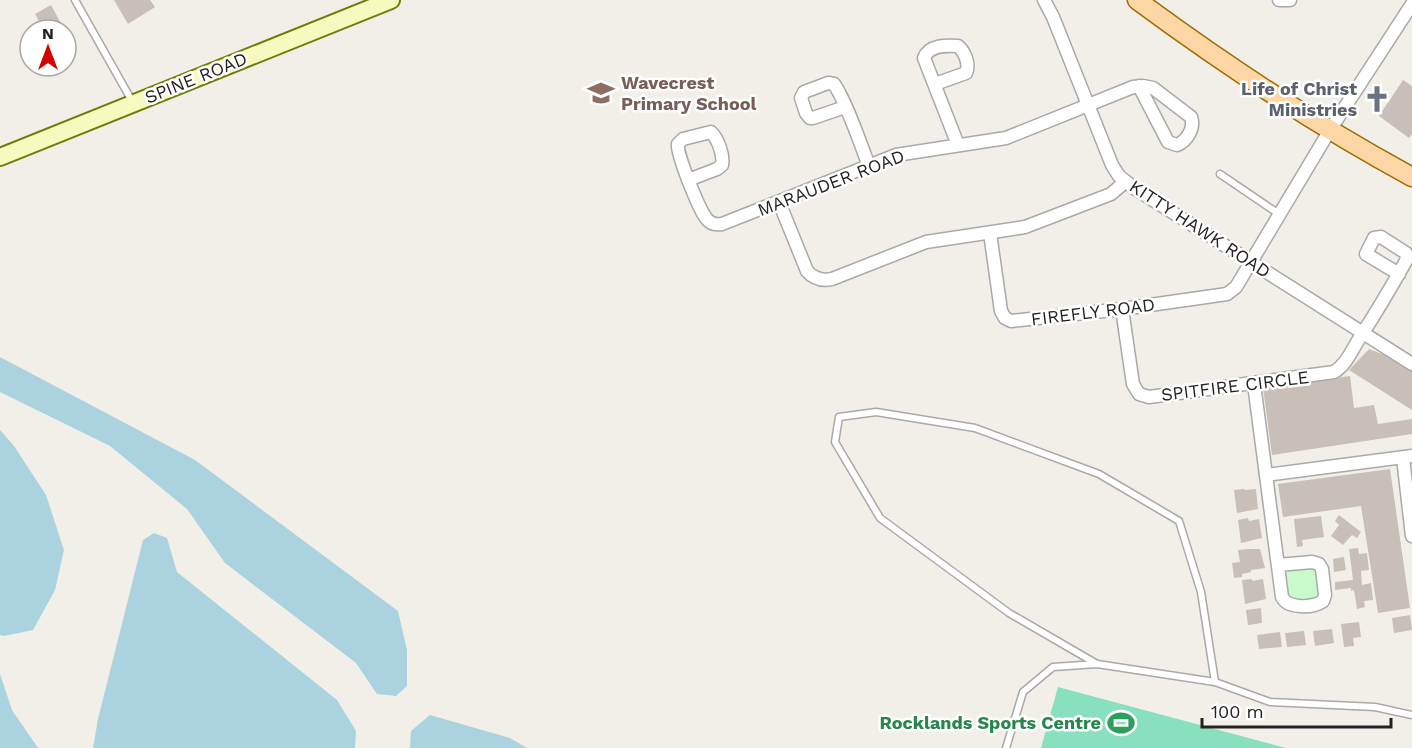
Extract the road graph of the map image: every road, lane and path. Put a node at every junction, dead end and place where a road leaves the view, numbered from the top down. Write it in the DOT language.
graph roads {
  1 [pos="391,0"];
  2 [pos="1044,0"];
  3 [pos="1137,0"];
  4 [pos="1279,0"];
  5 [pos="1290,0"];
  6 [pos="74,1"];
  7 [pos="1412,4"];
  8 [pos="935,84"];
  9 [pos="1140,86"];
  10 [pos="133,104"];
  11 [pos="1088,105"];
  12 [pos="845,107"];
  13 [pos="1330,130"];
  14 [pos="958,146"];
  15 [pos="0,157"];
  16 [pos="869,165"];
  17 [pos="1220,174"];
  18 [pos="1412,177"];
  19 [pos="688,180"];
  20 [pos="1125,182"];
  21 [pos="779,202"];
  22 [pos="1280,214"];
  23 [pos="990,233"];
  24 [pos="1251,262"];
  25 [pos="1399,274"];
  26 [pos="1122,309"];
  27 [pos="1363,333"];
  28 [pos="1412,364"];
  29 [pos="1254,384"];
  30 [pos="1407,457"];
  31 [pos="1266,475"];
  32 [pos="1412,536"];
  33 [pos="1278,565"];
  34 [pos="1096,664"];
  35 [pos="1215,682"];
  36 [pos="1412,715"];
  37 [pos="1006,748"];
  1 -- 10 [label="main road, SPINE ROAD"];
  2 -- 11 [label="street, KITTY HAWK ROAD"];
  3 -- 13 [label="main road"];
  4 -- 5 [label="street"];
  6 -- 10 [label="lane"];
  7 -- 13 [label="street, FIREFLY ROAD"];
  8 -- 14 [label="street"];
  9 -- 9 [label="street"];
  9 -- 11 [label="street, MARAUDER ROAD"];
  10 -- 15 [label="main road, SPINE ROAD"];
  11 -- 14 [label="street, MARAUDER ROAD"];
  11 -- 20 [label="street, KITTY HAWK ROAD"];
  12 -- 16 [label="street"];
  13 -- 18 [label="main road"];
  13 -- 22 [label="street, FIREFLY ROAD"];
  14 -- 16 [label="street, MARAUDER ROAD"];
  16 -- 21 [label="street, MARAUDER ROAD"];
  17 -- 22 [label="lane"];
  19 -- 21 [label="street, MARAUDER ROAD"];
  20 -- 23 [label="street"];
  20 -- 24 [label="street, KITTY HAWK ROAD"];
  21 -- 23 [label="street"];
  22 -- 24 [label="street, FIREFLY ROAD"];
  23 -- 26 [label="street, FIREFLY ROAD"];
  24 -- 26 [label="street, FIREFLY ROAD"];
  24 -- 27 [label="street, KITTY HAWK ROAD"];
  25 -- 27 [label="street, SPITFIRE CIRCLE"];
  26 -- 29 [label="street, SPITFIRE CIRCLE"];
  27 -- 28 [label="street, KITTY HAWK ROAD"];
  27 -- 29 [label="street, SPITFIRE CIRCLE"];
  29 -- 31 [label="street"];
  30 -- 31 [label="street"];
  30 -- 32 [label="street"];
  31 -- 33 [label="street"];
  33 -- 33 [label="street"];
  34 -- 35 [label="lane"];
  34 -- 35 [label="lane"];
  34 -- 37 [label="lane"];
  35 -- 36 [label="lane"];
}
